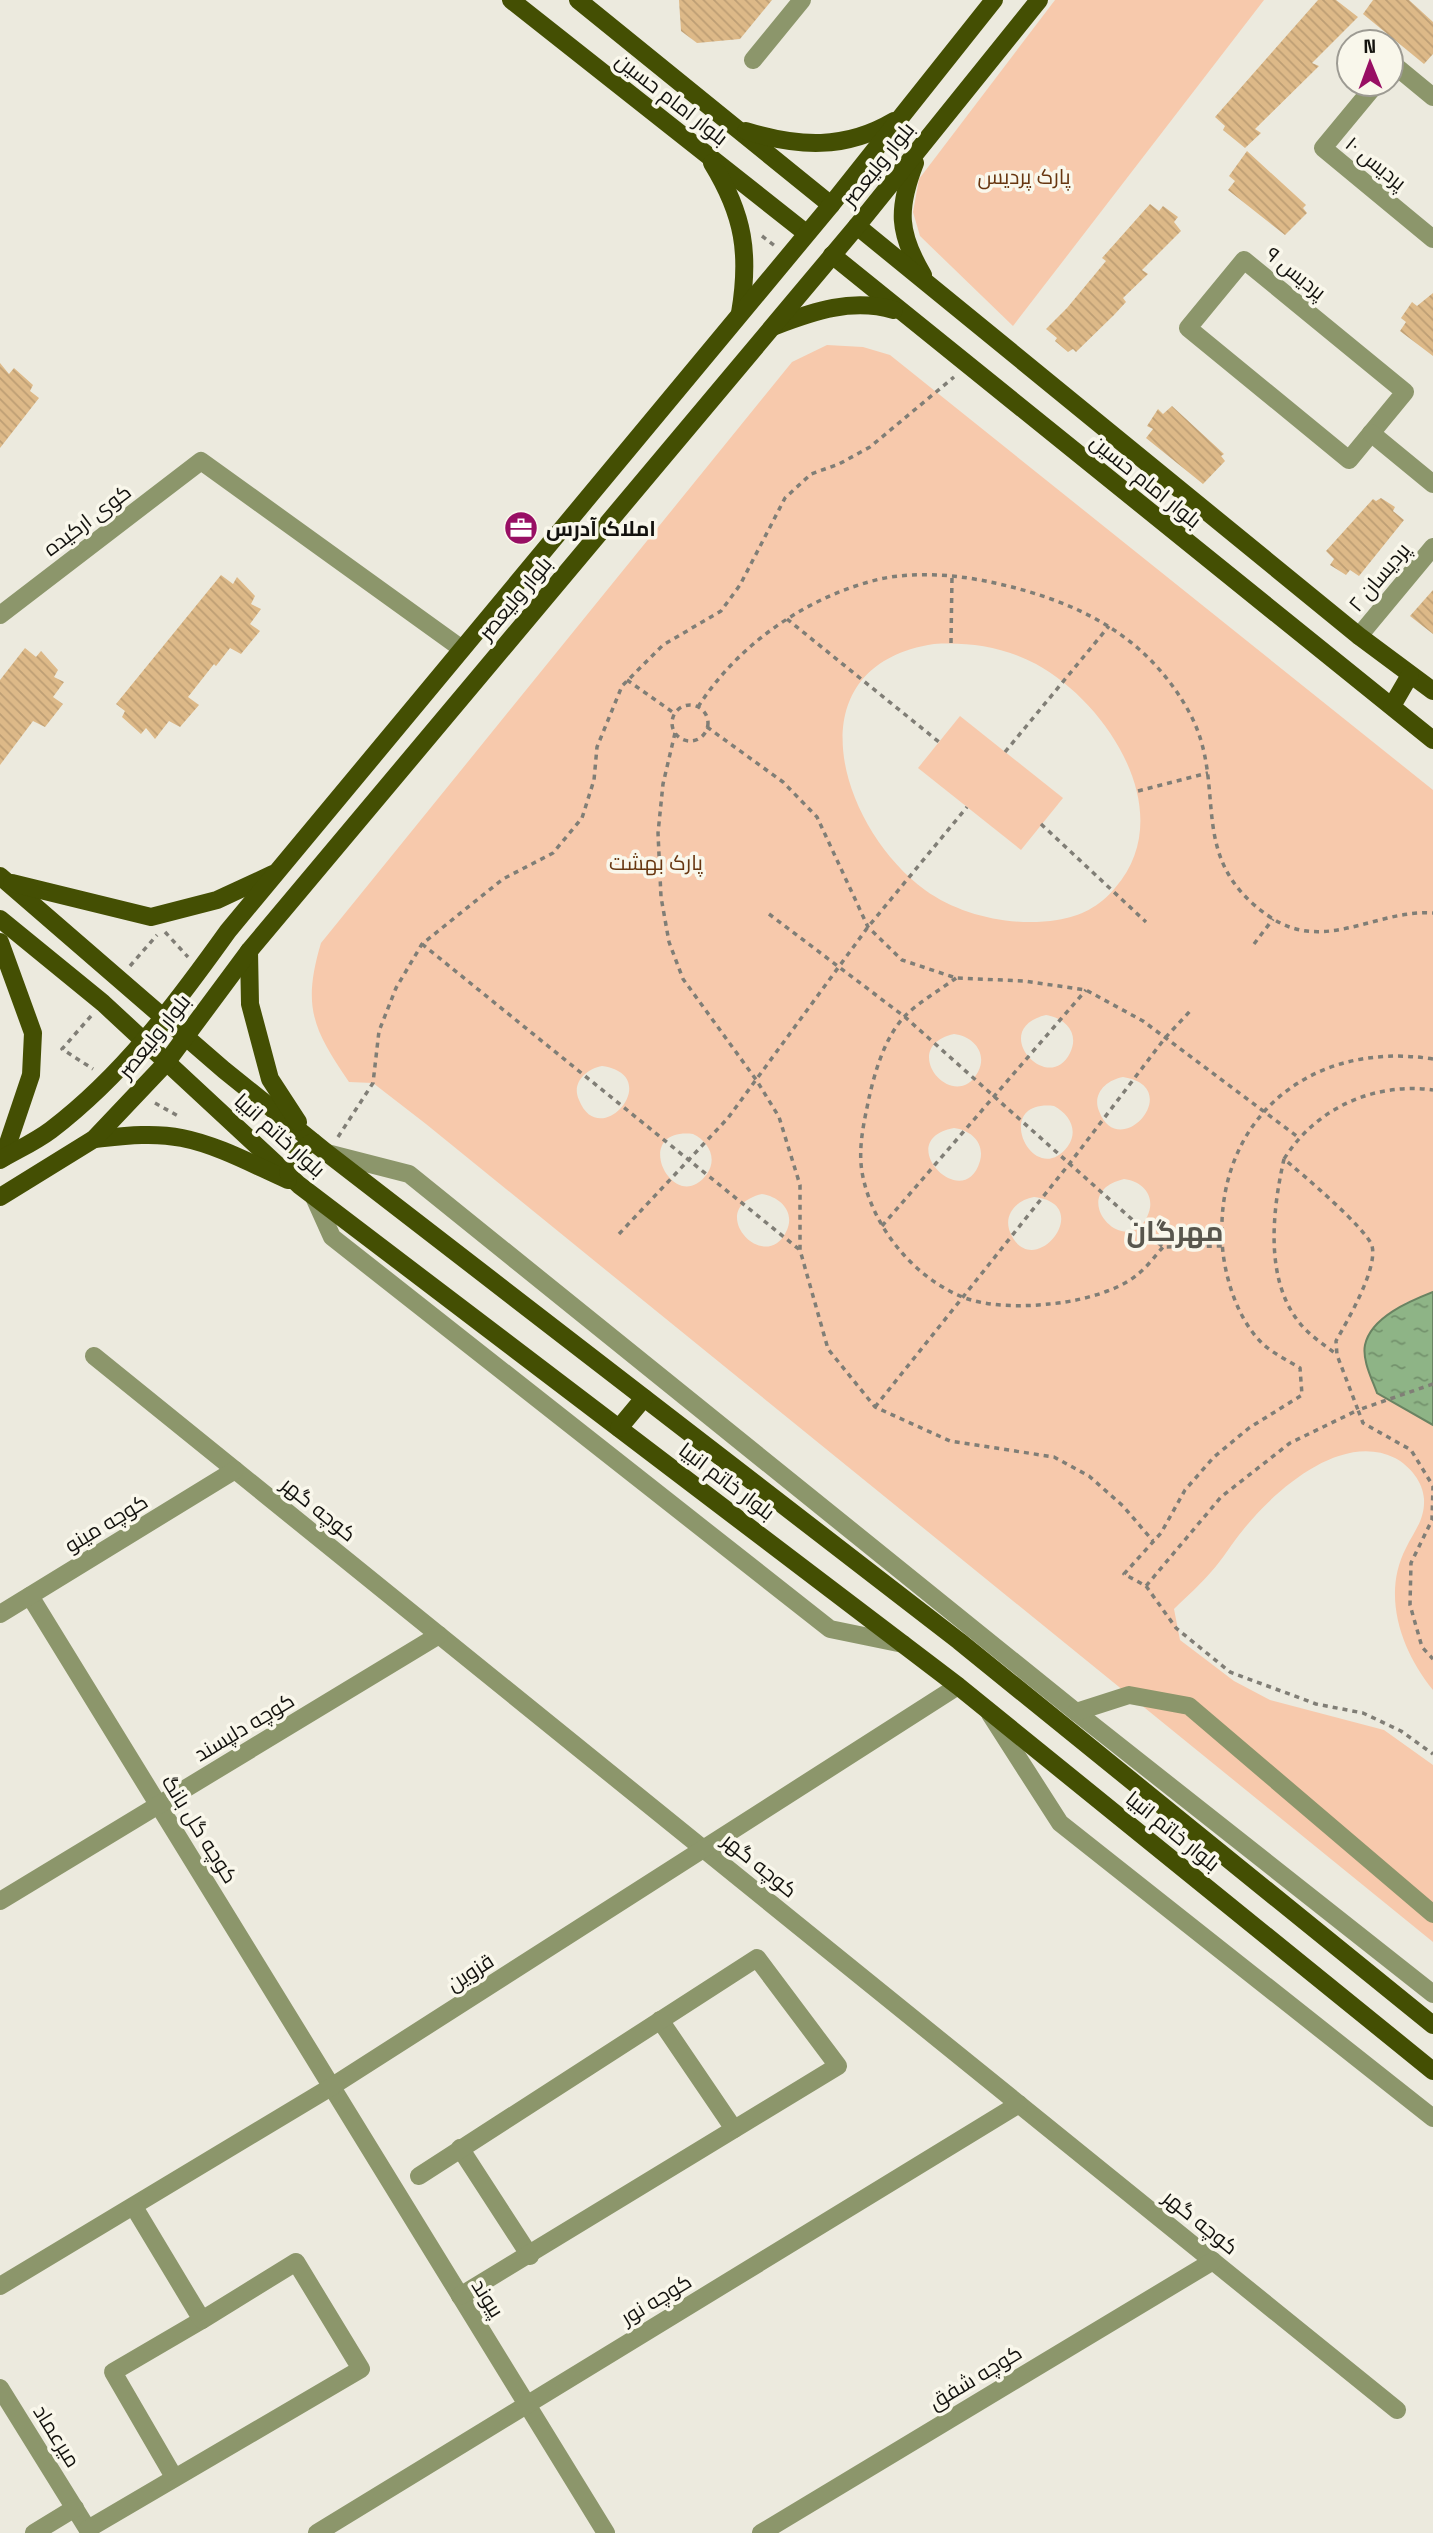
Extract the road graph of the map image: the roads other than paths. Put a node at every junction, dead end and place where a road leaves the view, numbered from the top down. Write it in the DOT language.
graph roads {
  1 [pos="511,0"];
  2 [pos="578,0"];
  3 [pos="802,0"];
  4 [pos="994,0"];
  5 [pos="1039,0"];
  6 [pos="753,60"];
  7 [pos="1405,74"];
  8 [pos="1433,97"];
  9 [pos="1364,98"];
  10 [pos="900,118"];
  11 [pos="736,127"];
  12 [pos="922,145"];
  13 [pos="706,155"];
  14 [pos="831,205"];
  15 [pos="857,226"];
  16 [pos="806,233"];
  17 [pos="1433,239"];
  18 [pos="832,255"];
  19 [pos="928,285"];
  20 [pos="901,312"];
  21 [pos="739,314"];
  22 [pos="772,327"];
  23 [pos="1371,433"];
  24 [pos="1433,484"];
  25 [pos="1433,547"];
  26 [pos="0,615"];
  27 [pos="1359,636"];
  28 [pos="462,649"];
  29 [pos="1410,675"];
  30 [pos="1433,691"];
  31 [pos="1392,706"];
  32 [pos="1433,740"];
  33 [pos="276,873"];
  34 [pos="4,879"];
  35 [pos="30,901"];
  36 [pos="4,930"];
  37 [pos="249,951"];
  38 [pos="165,1017"];
  39 [pos="186,1035"];
  40 [pos="145,1043"];
  41 [pos="166,1063"];
  42 [pos="52,1129"];
  43 [pos="94,1139"];
  44 [pos="316,1144"];
  45 [pos="68,1154"];
  46 [pos="2,1159"];
  47 [pos="294,1179"];
  48 [pos="0,1197"];
  49 [pos="314,1197"];
  50 [pos="94,1356"];
  51 [pos="644,1398"];
  52 [pos="619,1428"];
  53 [pos="235,1470"];
  54 [pos="30,1596"];
  55 [pos="0,1614"];
  56 [pos="439,1636"];
  57 [pos="904,1644"];
  58 [pos="958,1686"];
  59 [pos="986,1708"];
  60 [pos="1076,1712"];
  61 [pos="158,1805"];
  62 [pos="704,1849"];
  63 [pos="0,1901"];
  64 [pos="1433,1914"];
  65 [pos="1433,1994"];
  66 [pos="660,2020"];
  67 [pos="1433,2025"];
  68 [pos="1433,2070"];
  69 [pos="331,2087"];
  70 [pos="1019,2104"];
  71 [pos="1433,2118"];
  72 [pos="734,2129"];
  73 [pos="460,2148"];
  74 [pos="419,2176"];
  75 [pos="134,2207"];
  76 [pos="530,2256"];
  77 [pos="1213,2261"];
  78 [pos="0,2286"];
  79 [pos="460,2296"];
  80 [pos="202,2320"];
  81 [pos="0,2388"];
  82 [pos="527,2405"];
  83 [pos="1397,2410"];
  84 [pos="174,2477"];
  85 [pos="75,2508"];
  86 [pos="89,2531"];
  87 [pos="34,2533"];
  88 [pos="317,2533"];
  89 [pos="606,2533"];
  90 [pos="761,2533"];
  1 -- 13 [label="main road, بلوار امام حسین"];
  2 -- 11 [label="main road, بلوار امام حسین"];
  3 -- 6 [label="street"];
  4 -- 10 [label="main road, بلوار ولیعصر"];
  5 -- 12 [label="main road, بلوار ولیعصر"];
  7 -- 8 [label="street"];
  9 -- 17 [label="street, پردیس ۱۰"];
  10 -- 11 [label="main road"];
  10 -- 14 [label="main road, بلوار ولیعصر"];
  11 -- 14 [label="main road, بلوار امام حسین"];
  12 -- 15 [label="main road, بلوار ولیعصر"];
  12 -- 19 [label="main road"];
  13 -- 16 [label="main road, بلوار امام حسین"];
  13 -- 21 [label="main road"];
  14 -- 16 [label="main road, بلوار ولیعصر"];
  15 -- 18 [label="main road, بلوار ولیعصر"];
  15 -- 19 [label="main road, بلوار امام حسین"];
  16 -- 21 [label="main road, بلوار ولیعصر"];
  18 -- 20 [label="main road, بلوار امام حسین"];
  18 -- 22 [label="main road, بلوار ولیعصر"];
  19 -- 27 [label="main road, بلوار امام حسین"];
  20 -- 22 [label="main road"];
  20 -- 31 [label="main road, بلوار امام حسین"];
  21 -- 28 [label="main road, بلوار ولیعصر"];
  22 -- 37 [label="main road, بلوار ولیعصر"];
  23 -- 23 [label="street, پردیس ۹"];
  23 -- 24 [label="street"];
  25 -- 27 [label="street, پردیسان ۲"];
  26 -- 28 [label="street, کوی ارکیده"];
  27 -- 29 [label="main road, بلوار امام حسین"];
  28 -- 33 [label="main road, بلوار ولیعصر"];
  29 -- 30 [label="main road, بلوار امام حسین"];
  29 -- 31 [label="main road"];
  31 -- 32 [label="main road, بلوار امام حسین"];
  33 -- 34 [label="main road"];
  33 -- 38 [label="main road, بلوار ولیعصر"];
  34 -- 35 [label="main road, بلوار خاتم انبیا"];
  35 -- 36 [label="main road"];
  35 -- 38 [label="main road, بلوار خاتم انبیا"];
  36 -- 40 [label="main road, بلوار خاتم انبیا"];
  36 -- 46 [label="main road"];
  37 -- 39 [label="main road, بلوار ولیعصر"];
  37 -- 44 [label="main road"];
  38 -- 39 [label="main road, بلوار خاتم انبیا"];
  38 -- 40 [label="main road, بلوار ولیعصر"];
  39 -- 41 [label="main road, بلوار ولیعصر"];
  39 -- 44 [label="main road, بلوار خاتم انبیا"];
  40 -- 41 [label="main road, بلوار خاتم انبیا"];
  40 -- 42 [label="main road, بلوار ولیعصر"];
  41 -- 43 [label="main road, بلوار ولیعصر"];
  41 -- 47 [label="main road, بلوار خاتم انبیا"];
  42 -- 45 [label="main road"];
  42 -- 46 [label="main road, بلوار ولیعصر"];
  43 -- 45 [label="main road, بلوار ولیعصر"];
  43 -- 47 [label="main road"];
  44 -- 47 [label="main road"];
  44 -- 51 [label="main road, بلوار خاتم انبیا"];
  44 -- 60 [label="street"];
  45 -- 48 [label="main road, بلوار ولیعصر"];
  47 -- 49 [label="main road, بلوار خاتم انبیا"];
  49 -- 52 [label="main road, بلوار خاتم انبیا"];
  49 -- 57 [label="street"];
  50 -- 53 [label="street, کوچه گهر"];
  51 -- 52 [label="main road"];
  51 -- 67 [label="main road, بلوار خاتم انبیا"];
  52 -- 57 [label="main road, بلوار خاتم انبیا"];
  53 -- 54 [label="street, کوچه مینو"];
  53 -- 56 [label="street, کوچه گهر"];
  54 -- 55 [label="street, کوچه مینو"];
  54 -- 61 [label="street, کوچه گل بانگ"];
  56 -- 61 [label="street, کوچه دلپسند"];
  56 -- 62 [label="street, کوچه گهر"];
  57 -- 58 [label="main road, بلوار خاتم انبیا"];
  58 -- 59 [label="main road, بلوار خاتم انبیا"];
  58 -- 62 [label="street, قزوین"];
  59 -- 68 [label="main road, بلوار خاتم انبیا"];
  59 -- 71 [label="street"];
  60 -- 64 [label="street"];
  60 -- 65 [label="street"];
  61 -- 63 [label="street, کوچه دلپسند"];
  61 -- 69 [label="street, کوچه گل بانگ"];
  62 -- 69 [label="street, قزوین"];
  62 -- 70 [label="street, کوچه گهر"];
  66 -- 72 [label="street"];
  66 -- 72 [label="street"];
  66 -- 73 [label="street"];
  69 -- 75 [label="street, قزوین"];
  69 -- 79 [label="street, پیوند"];
  70 -- 77 [label="street, کوچه گهر"];
  70 -- 82 [label="street, کوچه نور"];
  72 -- 76 [label="street"];
  73 -- 74 [label="street"];
  73 -- 76 [label="street"];
  75 -- 78 [label="street, قزوین"];
  75 -- 80 [label="street"];
  76 -- 79 [label="street"];
  77 -- 83 [label="street, کوچه گهر"];
  77 -- 90 [label="street, کوچه شفق"];
  79 -- 82 [label="street, پیوند"];
  80 -- 84 [label="street"];
  80 -- 84 [label="street"];
  81 -- 85 [label="street, میرعماد"];
  82 -- 88 [label="street, کوچه نور"];
  82 -- 89 [label="street, پیوند"];
  84 -- 86 [label="street"];
  85 -- 86 [label="street, میرعماد"];
  85 -- 87 [label="street"];
}
